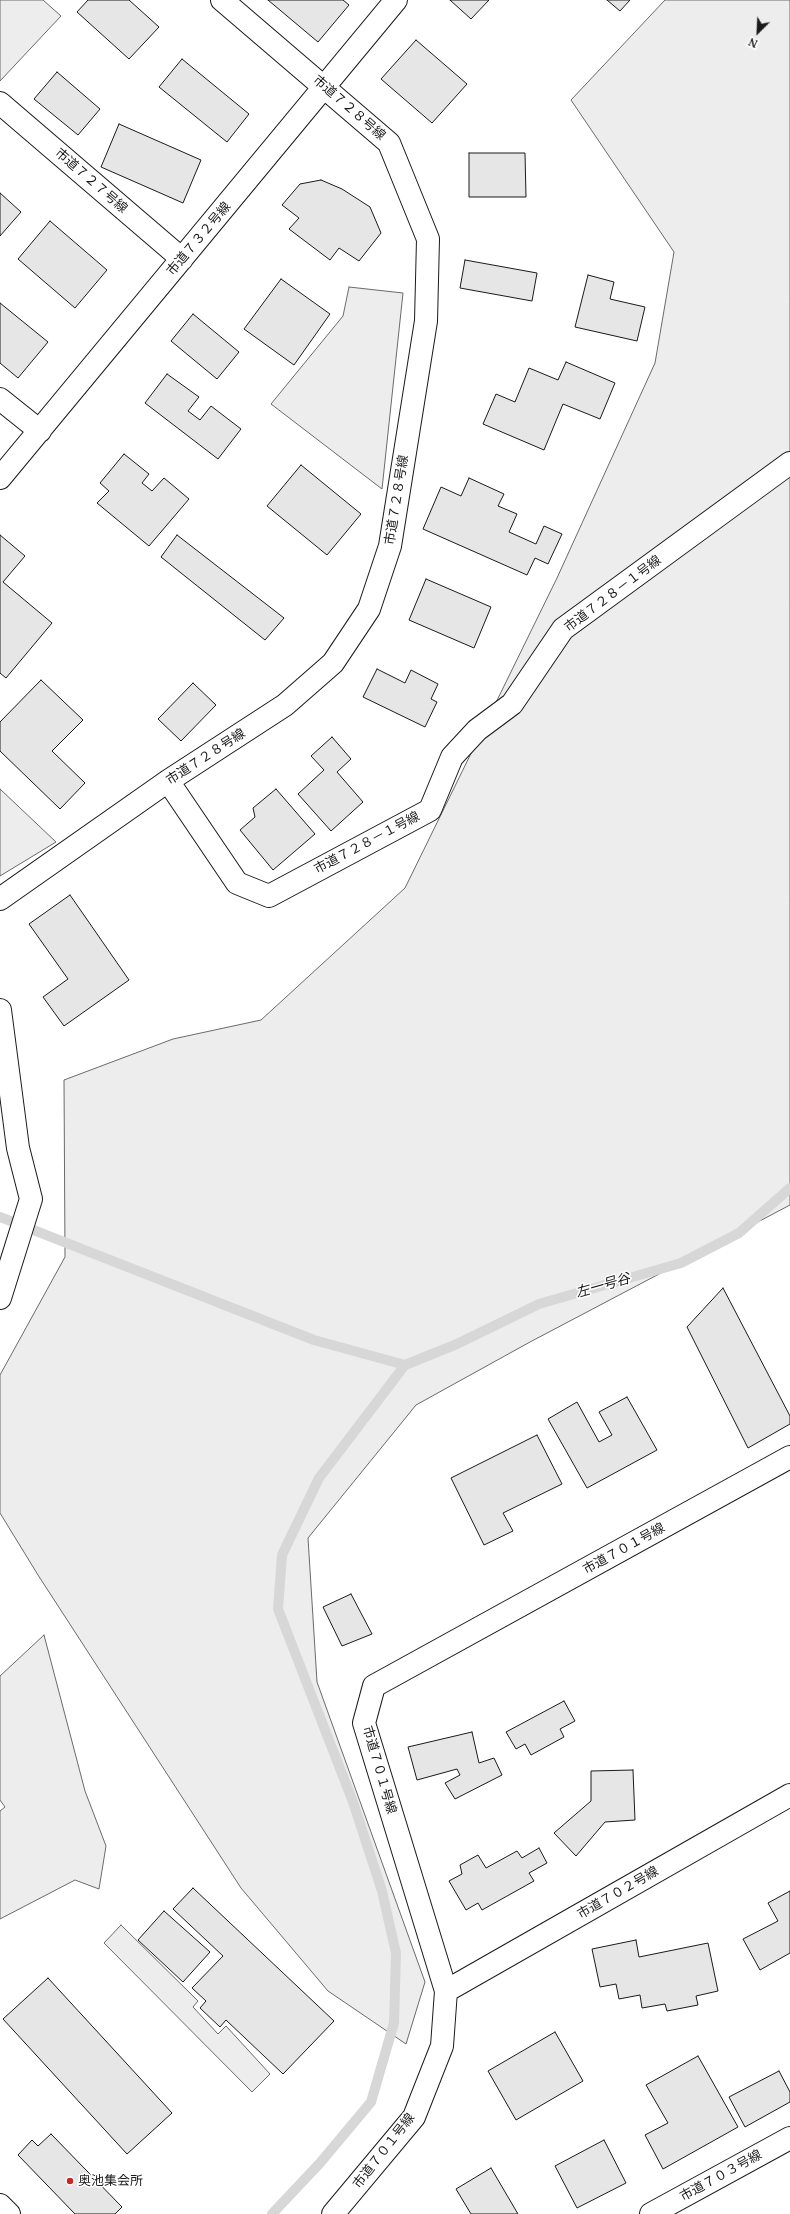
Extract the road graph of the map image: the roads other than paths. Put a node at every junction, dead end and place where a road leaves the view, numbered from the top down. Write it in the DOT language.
graph roads {
  1 [pos="222,0"];
  2 [pos="396,0"];
  3 [pos="325,87"];
  4 [pos="0,103"];
  5 [pos="182,259"];
  6 [pos="0,399"];
  7 [pos="40,431"];
  8 [pos="790,463"];
  9 [pos="0,478"];
  10 [pos="168,781"];
  11 [pos="0,900"];
  12 [pos="0,1010"];
  13 [pos="0,1297"];
  14 [pos="790,1457"];
  15 [pos="790,1795"];
  16 [pos="446,1991"];
  17 [pos="790,2138"];
  18 [pos="0,2205"];
  19 [pos="9,2214"];
  20 [pos="333,2214"];
  21 [pos="651,2214"];
  1 -- 3 [label="street, 市道７２８号線"];
  2 -- 3 [label="street, 市道７３２号線"];
  3 -- 5 [label="street, 市道７３２号線"];
  3 -- 10 [label="street, 市道７２８号線"];
  4 -- 5 [label="street, 市道７２７号線"];
  5 -- 7 [label="street, 市道７３２号線"];
  6 -- 7 [label="street"];
  7 -- 9 [label="street, 市道７３２号線"];
  8 -- 10 [label="street, 市道７２８－１号線"];
  10 -- 11 [label="street, 市道７２８号線"];
  12 -- 13 [label="street"];
  14 -- 16 [label="street, 市道７０１号線"];
  15 -- 16 [label="street, 市道７０２号線"];
  16 -- 20 [label="street, 市道７０１号線"];
  17 -- 21 [label="street, 市道７０３号線"];
  18 -- 19 [label="street"];
}
